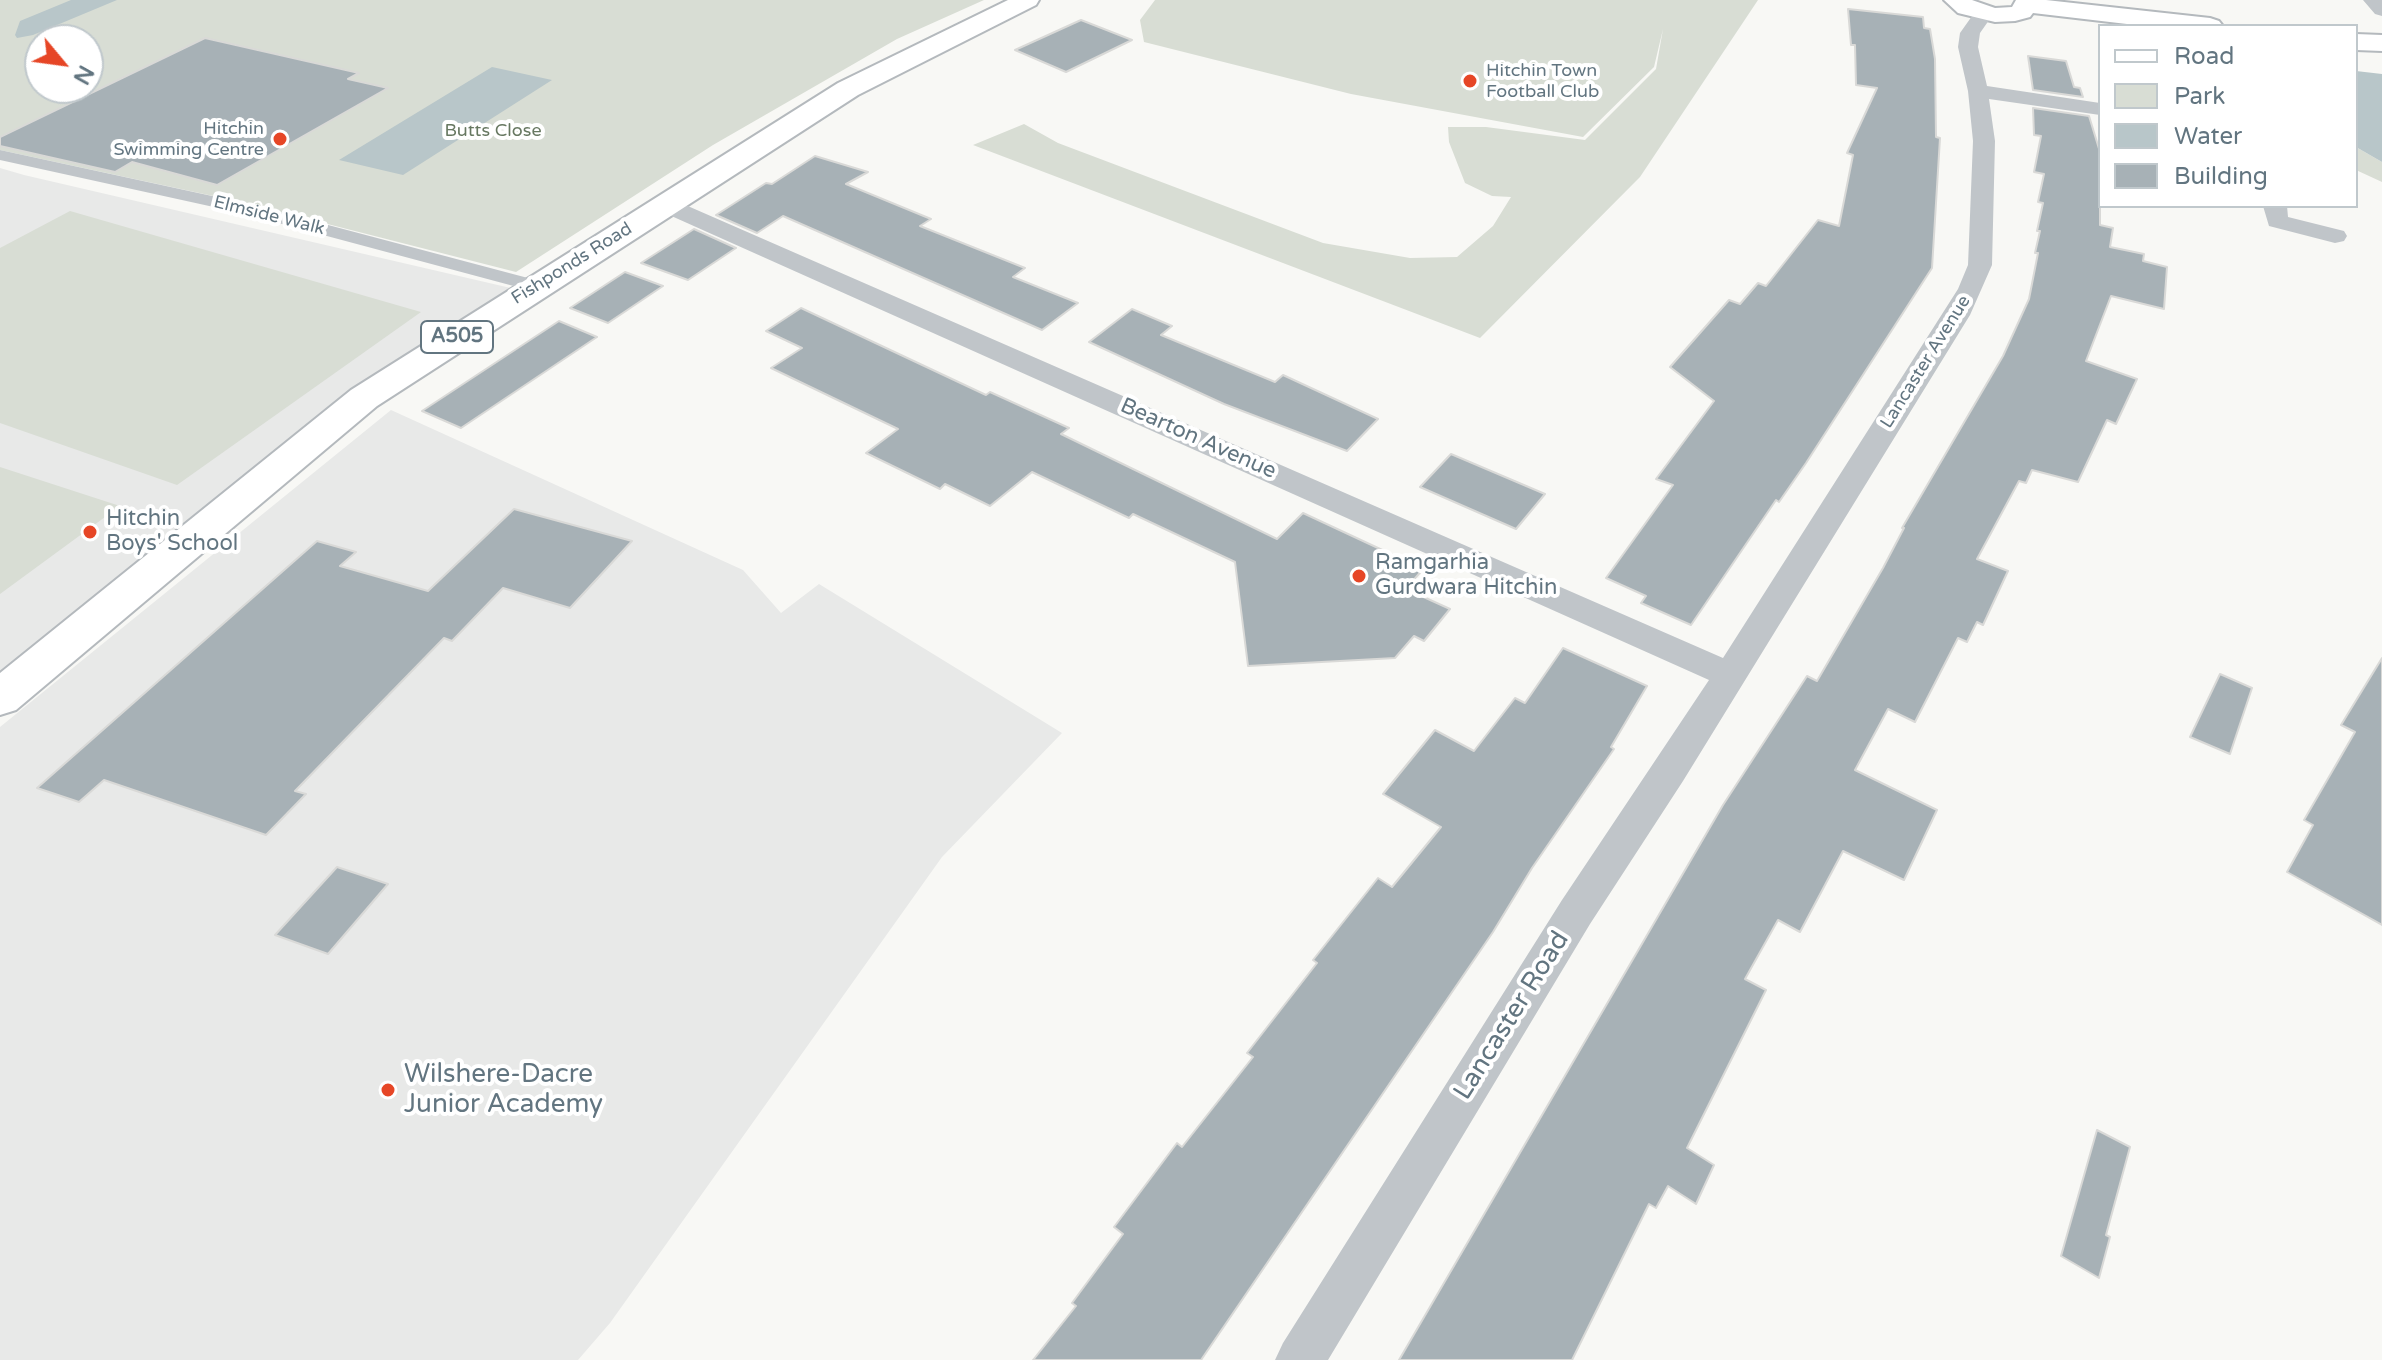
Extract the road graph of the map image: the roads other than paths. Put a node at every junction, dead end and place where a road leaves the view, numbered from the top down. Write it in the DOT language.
graph roads {
  1 [pos="1027,0"];
  2 [pos="1956,0"];
  3 [pos="2372,0"];
  4 [pos="2023,2"];
  5 [pos="2382,10"];
  6 [pos="1984,13"];
  7 [pos="2194,24"];
  8 [pos="2358,42"];
  9 [pos="2382,43"];
  10 [pos="1978,91"];
  11 [pos="2098,109"];
  12 [pos="0,155"];
  13 [pos="666,205"];
  14 [pos="2275,208"];
  15 [pos="2335,236"];
  16 [pos="536,286"];
  17 [pos="1730,675"];
  18 [pos="0,698"];
  19 [pos="1300,1360"];
  1 -- 13 [label="main road, Fishponds Road / A505"];
  2 -- 6 [label="main road"];
  3 -- 5 [label="street"];
  4 -- 6 [label="main road"];
  4 -- 7 [label="main road"];
  6 -- 10 [label="street, Lancaster Avenue"];
  8 -- 9 [label="main road"];
  10 -- 11 [label="street"];
  10 -- 17 [label="street, Lancaster Avenue"];
  12 -- 16 [label="street, Elmside Walk"];
  13 -- 16 [label="main road, Fishponds Road / A505"];
  13 -- 17 [label="street, Bearton Avenue"];
  14 -- 15 [label="street"];
  16 -- 18 [label="main road, Fishponds Road / A505"];
  17 -- 19 [label="street, Lancaster Road"];
}
